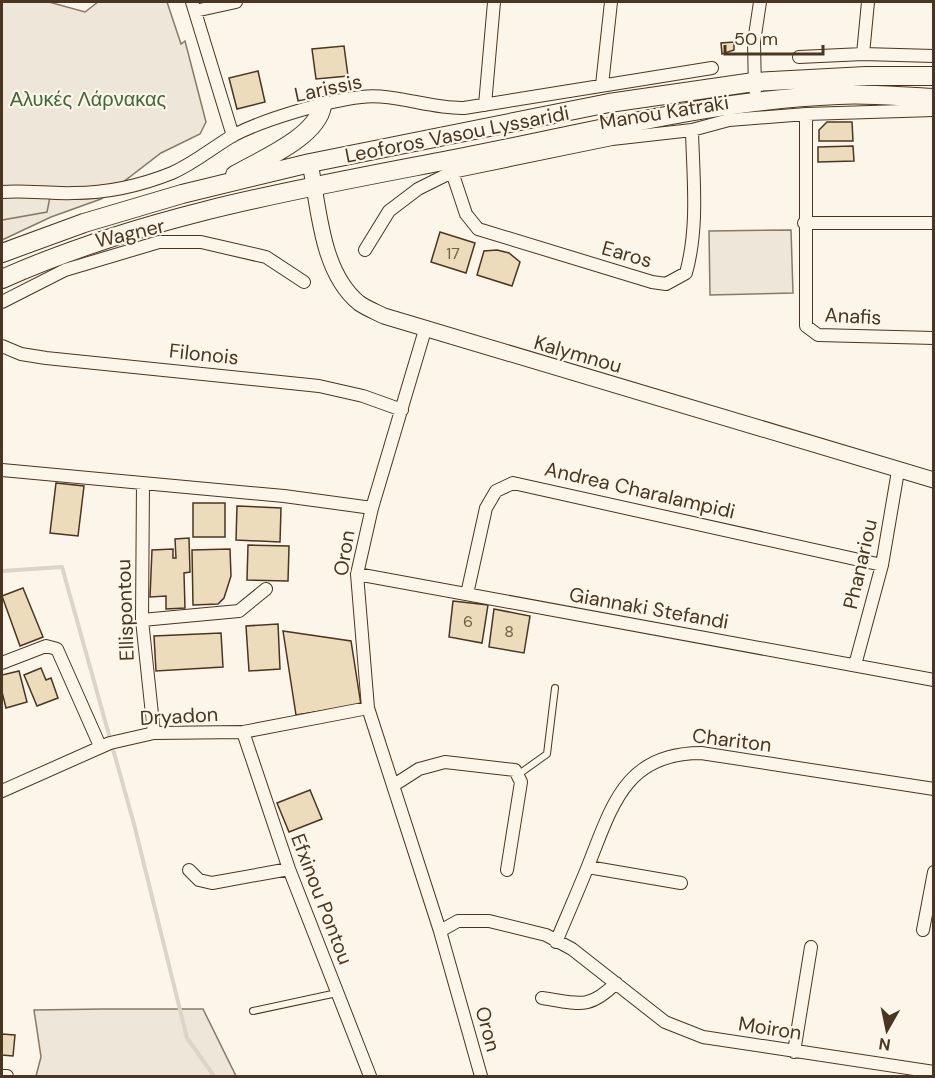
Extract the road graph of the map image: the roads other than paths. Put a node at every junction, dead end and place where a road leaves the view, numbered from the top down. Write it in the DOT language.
graph roads {
  1 [pos="236,2"];
  2 [pos="494,2"];
  3 [pos="611,2"];
  4 [pos="760,2"];
  5 [pos="868,2"];
  6 [pos="194,6"];
  7 [pos="863,54"];
  8 [pos="933,56"];
  9 [pos="799,57"];
  10 [pos="712,68"];
  11 [pos="933,76"];
  12 [pos="754,82"];
  13 [pos="602,85"];
  14 [pos="933,98"];
  15 [pos="756,103"];
  16 [pos="485,105"];
  17 [pos="322,106"];
  18 [pos="933,110"];
  19 [pos="806,114"];
  20 [pos="692,130"];
  21 [pos="233,136"];
  22 [pos="310,163"];
  23 [pos="452,172"];
  24 [pos="314,185"];
  25 [pos="215,186"];
  26 [pos="2,192"];
  27 [pos="804,223"];
  28 [pos="933,223"];
  29 [pos="365,250"];
  30 [pos="2,253"];
  31 [pos="2,279"];
  32 [pos="304,282"];
  33 [pos="2,302"];
  34 [pos="425,330"];
  35 [pos="933,338"];
  36 [pos="2,346"];
  37 [pos="402,410"];
  38 [pos="2,470"];
  39 [pos="898,471"];
  40 [pos="933,480"];
  41 [pos="143,484"];
  42 [pos="372,508"];
  43 [pos="882,565"];
  44 [pos="357,574"];
  45 [pos="266,589"];
  46 [pos="467,594"];
  47 [pos="142,620"];
  48 [pos="2,663"];
  49 [pos="855,665"];
  50 [pos="933,680"];
  51 [pos="555,688"];
  52 [pos="368,708"];
  53 [pos="243,732"];
  54 [pos="154,733"];
  55 [pos="105,744"];
  56 [pos="519,774"];
  57 [pos="394,785"];
  58 [pos="933,789"];
  59 [pos="2,791"];
  60 [pos="588,867"];
  61 [pos="289,869"];
  62 [pos="189,870"];
  63 [pos="507,870"];
  64 [pos="933,872"];
  65 [pos="681,883"];
  66 [pos="923,930"];
  67 [pos="440,931"];
  68 [pos="556,942"];
  69 [pos="811,947"];
  70 [pos="616,983"];
  71 [pos="337,993"];
  72 [pos="542,998"];
  73 [pos="253,1011"];
  74 [pos="794,1052"];
  75 [pos="933,1072"];
  76 [pos="2,1076"];
  77 [pos="7,1077"];
  78 [pos="370,1077"];
  79 [pos="481,1077"];
  1 -- 6 [label="street"];
  2 -- 16 [label="street"];
  3 -- 13 [label="street"];
  4 -- 12 [label="street"];
  5 -- 7 [label="street"];
  6 -- 21 [label="street"];
  7 -- 8 [label="street"];
  7 -- 9 [label="street"];
  10 -- 13 [label="street, Larissis"];
  11 -- 12 [label="main road, Leoforos Vasou Lyssaridi"];
  12 -- 15 [label="street"];
  12 -- 22 [label="main road, Leoforos Vasou Lyssaridi"];
  13 -- 16 [label="street, Larissis"];
  14 -- 15 [label="main road, Leoforos Vasou Lyssaridi"];
  15 -- 24 [label="main road, Leoforos Vasou Lyssaridi"];
  16 -- 17 [label="street, Larissis"];
  17 -- 21 [label="street, Larissis"];
  17 -- 25 [label="main road"];
  18 -- 19 [label="street, Manou Katraki"];
  19 -- 20 [label="street, Manou Katraki"];
  19 -- 27 [label="street, Anafis"];
  20 -- 23 [label="street, Manou Katraki"];
  20 -- 23 [label="street, Earos"];
  21 -- 26 [label="street, Larissis"];
  22 -- 24 [label="street, Kalymnou"];
  22 -- 25 [label="main road, Leoforos Vasou Lyssaridi"];
  23 -- 29 [label="street, Manou Katraki"];
  24 -- 31 [label="main road, Leoforos Vasou Lyssaridi"];
  24 -- 34 [label="street, Kalymnou"];
  25 -- 30 [label="main road, Leoforos Vasou Lyssaridi"];
  27 -- 28 [label="street"];
  27 -- 35 [label="street, Anafis"];
  32 -- 33 [label="street, Wagner"];
  34 -- 37 [label="street, Oron"];
  34 -- 39 [label="street, Kalymnou"];
  36 -- 37 [label="street, Filonois"];
  37 -- 42 [label="street, Oron"];
  38 -- 41 [label="street"];
  39 -- 40 [label="street, Kalymnou"];
  39 -- 43 [label="street, Phanariou"];
  41 -- 42 [label="street"];
  41 -- 47 [label="street, Ellispontou"];
  42 -- 44 [label="street, Oron"];
  43 -- 46 [label="street, Andrea Charalampidi"];
  43 -- 49 [label="street, Phanariou"];
  44 -- 46 [label="street, Giannaki Stefandi"];
  44 -- 52 [label="street, Oron"];
  45 -- 47 [label="street"];
  46 -- 49 [label="street, Giannaki Stefandi"];
  47 -- 54 [label="street, Ellispontou"];
  48 -- 55 [label="street"];
  49 -- 50 [label="street, Giannaki Stefandi"];
  51 -- 56 [label="lane"];
  52 -- 53 [label="street, Dryadon"];
  52 -- 57 [label="street, Oron"];
  53 -- 54 [label="street, Dryadon"];
  53 -- 61 [label="street, Efxinou Pontou"];
  54 -- 55 [label="street, Dryadon"];
  55 -- 59 [label="street, Dryadon"];
  56 -- 57 [label="street"];
  56 -- 63 [label="street"];
  57 -- 67 [label="street, Oron"];
  58 -- 60 [label="street, Chariton"];
  60 -- 65 [label="street"];
  60 -- 68 [label="street, Chariton"];
  61 -- 62 [label="street"];
  61 -- 71 [label="street, Efxinou Pontou"];
  64 -- 66 [label="street"];
  67 -- 68 [label="street, Moiron"];
  67 -- 79 [label="street, Oron"];
  68 -- 70 [label="street, Moiron"];
  69 -- 74 [label="street"];
  70 -- 72 [label="street"];
  70 -- 74 [label="street, Moiron"];
  71 -- 73 [label="lane"];
  71 -- 78 [label="street, Efxinou Pontou"];
  74 -- 75 [label="street, Moiron"];
  76 -- 77 [label="street"];
}
